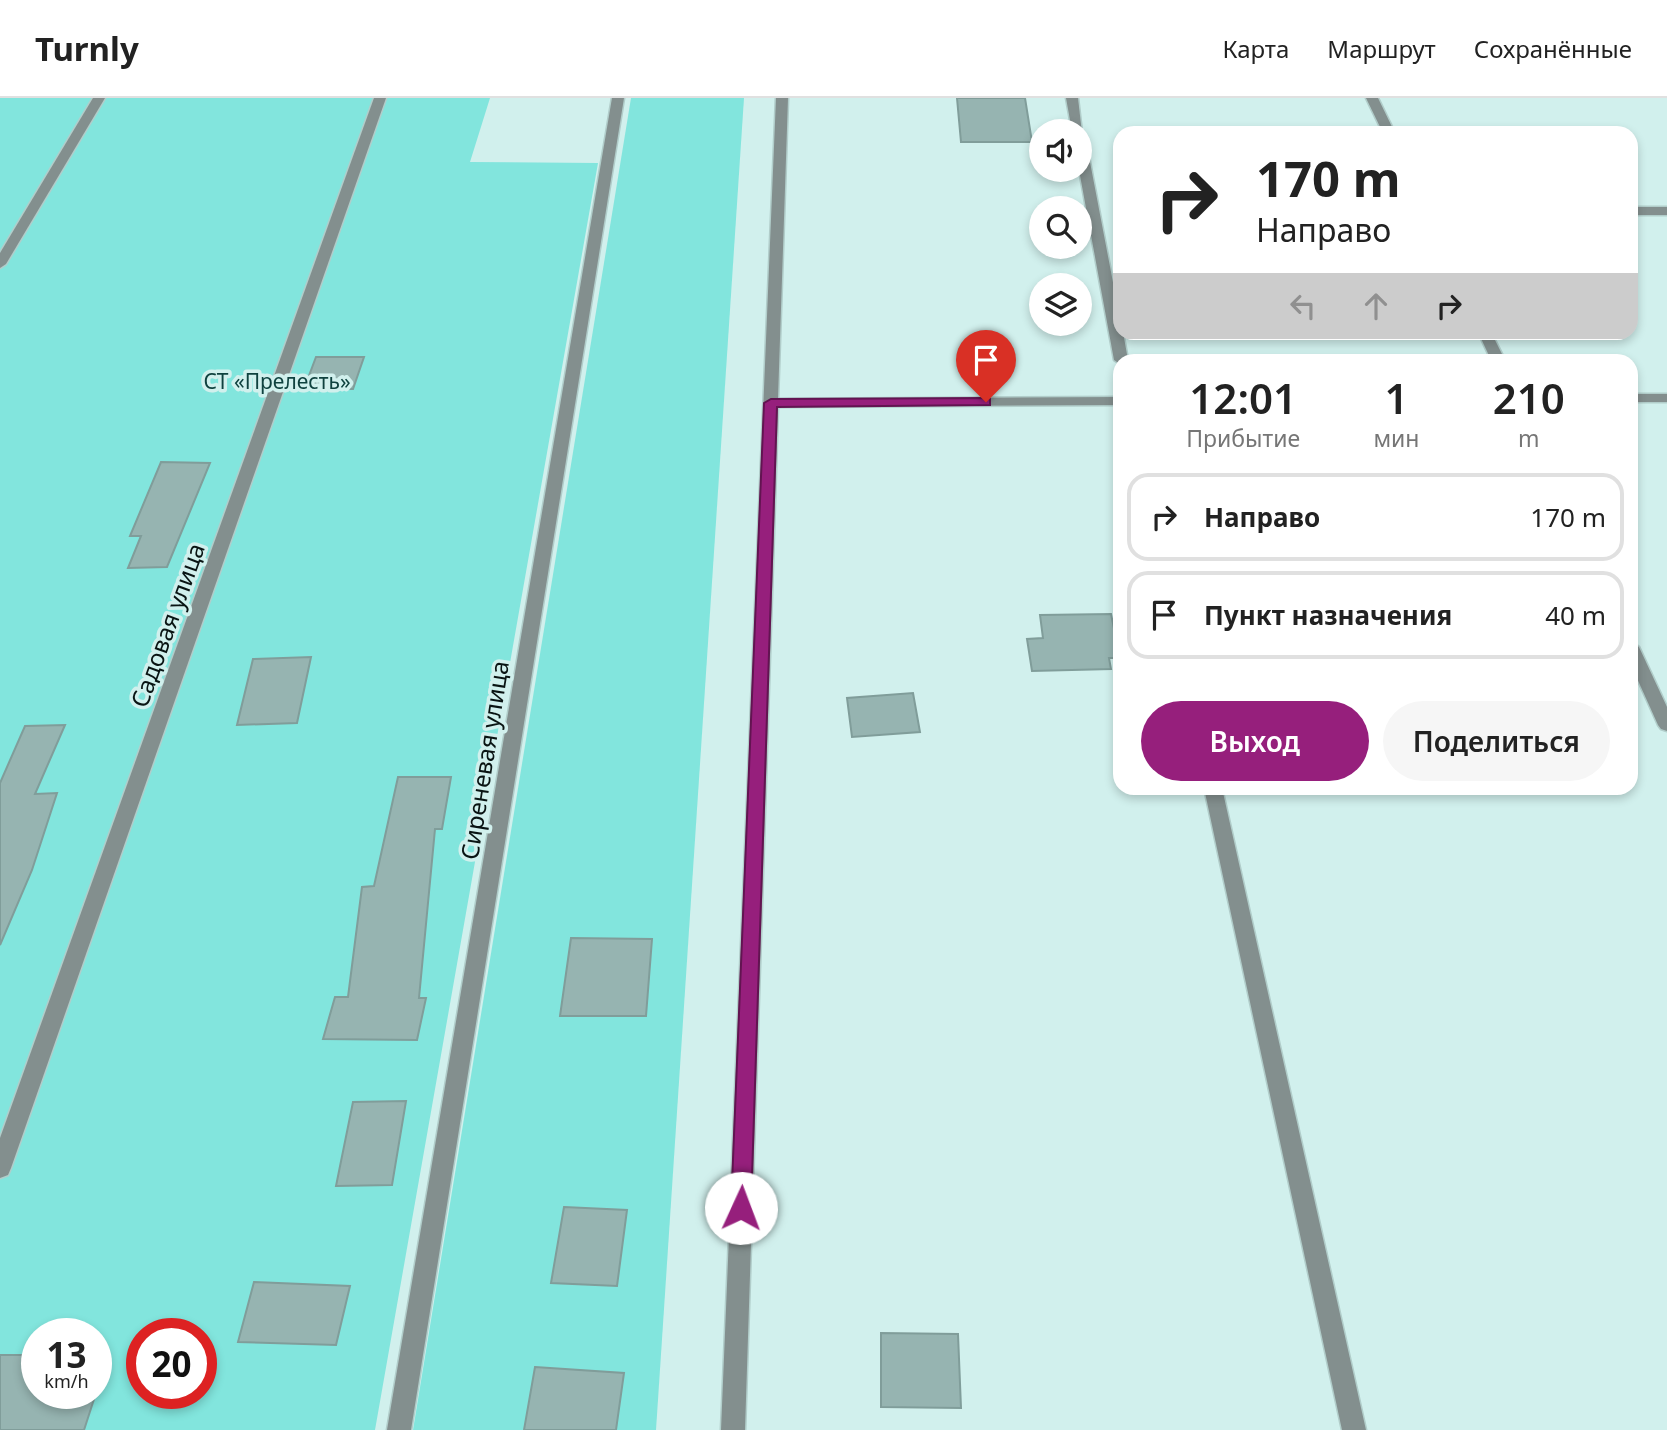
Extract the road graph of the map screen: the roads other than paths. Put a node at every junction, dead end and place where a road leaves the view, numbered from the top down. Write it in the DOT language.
graph roads {
  1 [pos="99,98"];
  2 [pos="380,98"];
  3 [pos="618,98"];
  4 [pos="782,98"];
  5 [pos="1072,98"];
  6 [pos="1372,98"];
  7 [pos="1076,119"];
  8 [pos="1386,126"];
  9 [pos="1088,182"];
  10 [pos="1638,211"];
  11 [pos="1667,211"];
  12 [pos="0,264"];
  13 [pos="1113,317"];
  14 [pos="1667,397"];
  15 [pos="1638,398"];
  16 [pos="1113,401"];
  17 [pos="771,403"];
  18 [pos="1638,663"];
  19 [pos="1667,725"];
  20 [pos="1215,795"];
  21 [pos="0,1168"];
  22 [pos="399,1430"];
  23 [pos="733,1430"];
  24 [pos="1354,1430"];
  1 -- 12 [label="street"];
  2 -- 21 [label="street, Садовая улица"];
  3 -- 22 [label="street, Сиреневая улица"];
  4 -- 17 [label="street"];
  5 -- 7 [label="street"];
  6 -- 8 [label="street"];
  9 -- 13 [label="street"];
  10 -- 11 [label="street"];
  14 -- 15 [label="street"];
  16 -- 17 [label="street"];
  17 -- 23 [label="street"];
  18 -- 19 [label="street"];
  20 -- 24 [label="street"];
}
